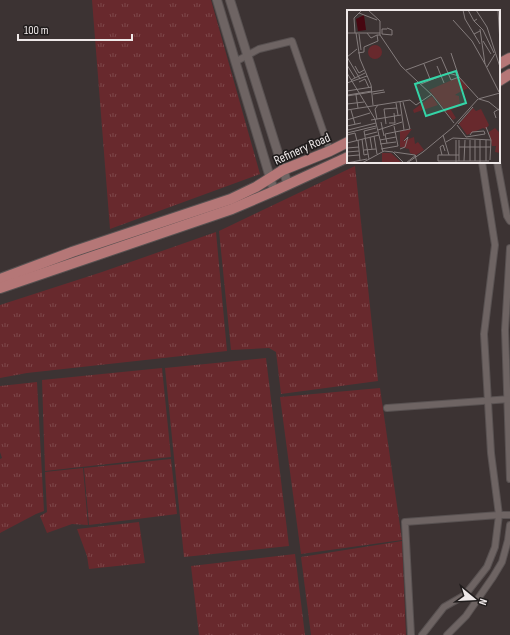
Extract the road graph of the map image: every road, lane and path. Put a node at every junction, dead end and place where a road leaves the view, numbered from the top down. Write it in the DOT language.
graph roads {
  1 [pos="217,0"];
  2 [pos="230,0"];
  3 [pos="246,55"];
  4 [pos="510,58"];
  5 [pos="235,62"];
  6 [pos="500,63"];
  7 [pos="510,74"];
  8 [pos="500,80"];
  9 [pos="347,143"];
  10 [pos="330,152"];
  11 [pos="347,157"];
  12 [pos="482,163"];
  13 [pos="497,163"];
  14 [pos="283,170"];
  15 [pos="269,179"];
  16 [pos="288,185"];
  17 [pos="274,191"];
  18 [pos="510,221"];
  19 [pos="510,248"];
  20 [pos="20,276"];
  21 [pos="0,279"];
  22 [pos="0,288"];
  23 [pos="509,399"];
  24 [pos="488,402"];
  25 [pos="387,408"];
  26 [pos="510,479"];
  27 [pos="499,515"];
  28 [pos="510,515"];
  29 [pos="510,525"];
  30 [pos="411,635"];
  31 [pos="422,635"];
  32 [pos="447,635"];
  1 -- 5 [label="street"];
  2 -- 3 [label="street"];
  3 -- 5 [label="street"];
  3 -- 10 [label="street"];
  3 -- 14 [label="street"];
  4 -- 6 [label="main road"];
  5 -- 15 [label="street"];
  7 -- 8 [label="main road"];
  9 -- 10 [label="main road, Refinery Road"];
  10 -- 14 [label="main road, Refinery Road"];
  11 -- 16 [label="main road, Refinery Road"];
  12 -- 24 [label="street"];
  13 -- 18 [label="street"];
  14 -- 15 [label="main road, Refinery Road"];
  14 -- 16 [label="street"];
  15 -- 17 [label="street"];
  15 -- 20 [label="main road, Refinery Road"];
  16 -- 17 [label="main road, Refinery Road"];
  17 -- 20 [label="main road, Refinery Road"];
  19 -- 23 [label="street"];
  20 -- 21 [label="main road"];
  20 -- 22 [label="main road"];
  23 -- 24 [label="street"];
  23 -- 26 [label="street"];
  24 -- 25 [label="street"];
  24 -- 27 [label="street"];
  27 -- 28 [label="street"];
  27 -- 30 [label="street"];
  27 -- 31 [label="street"];
  29 -- 32 [label="street"];
}
